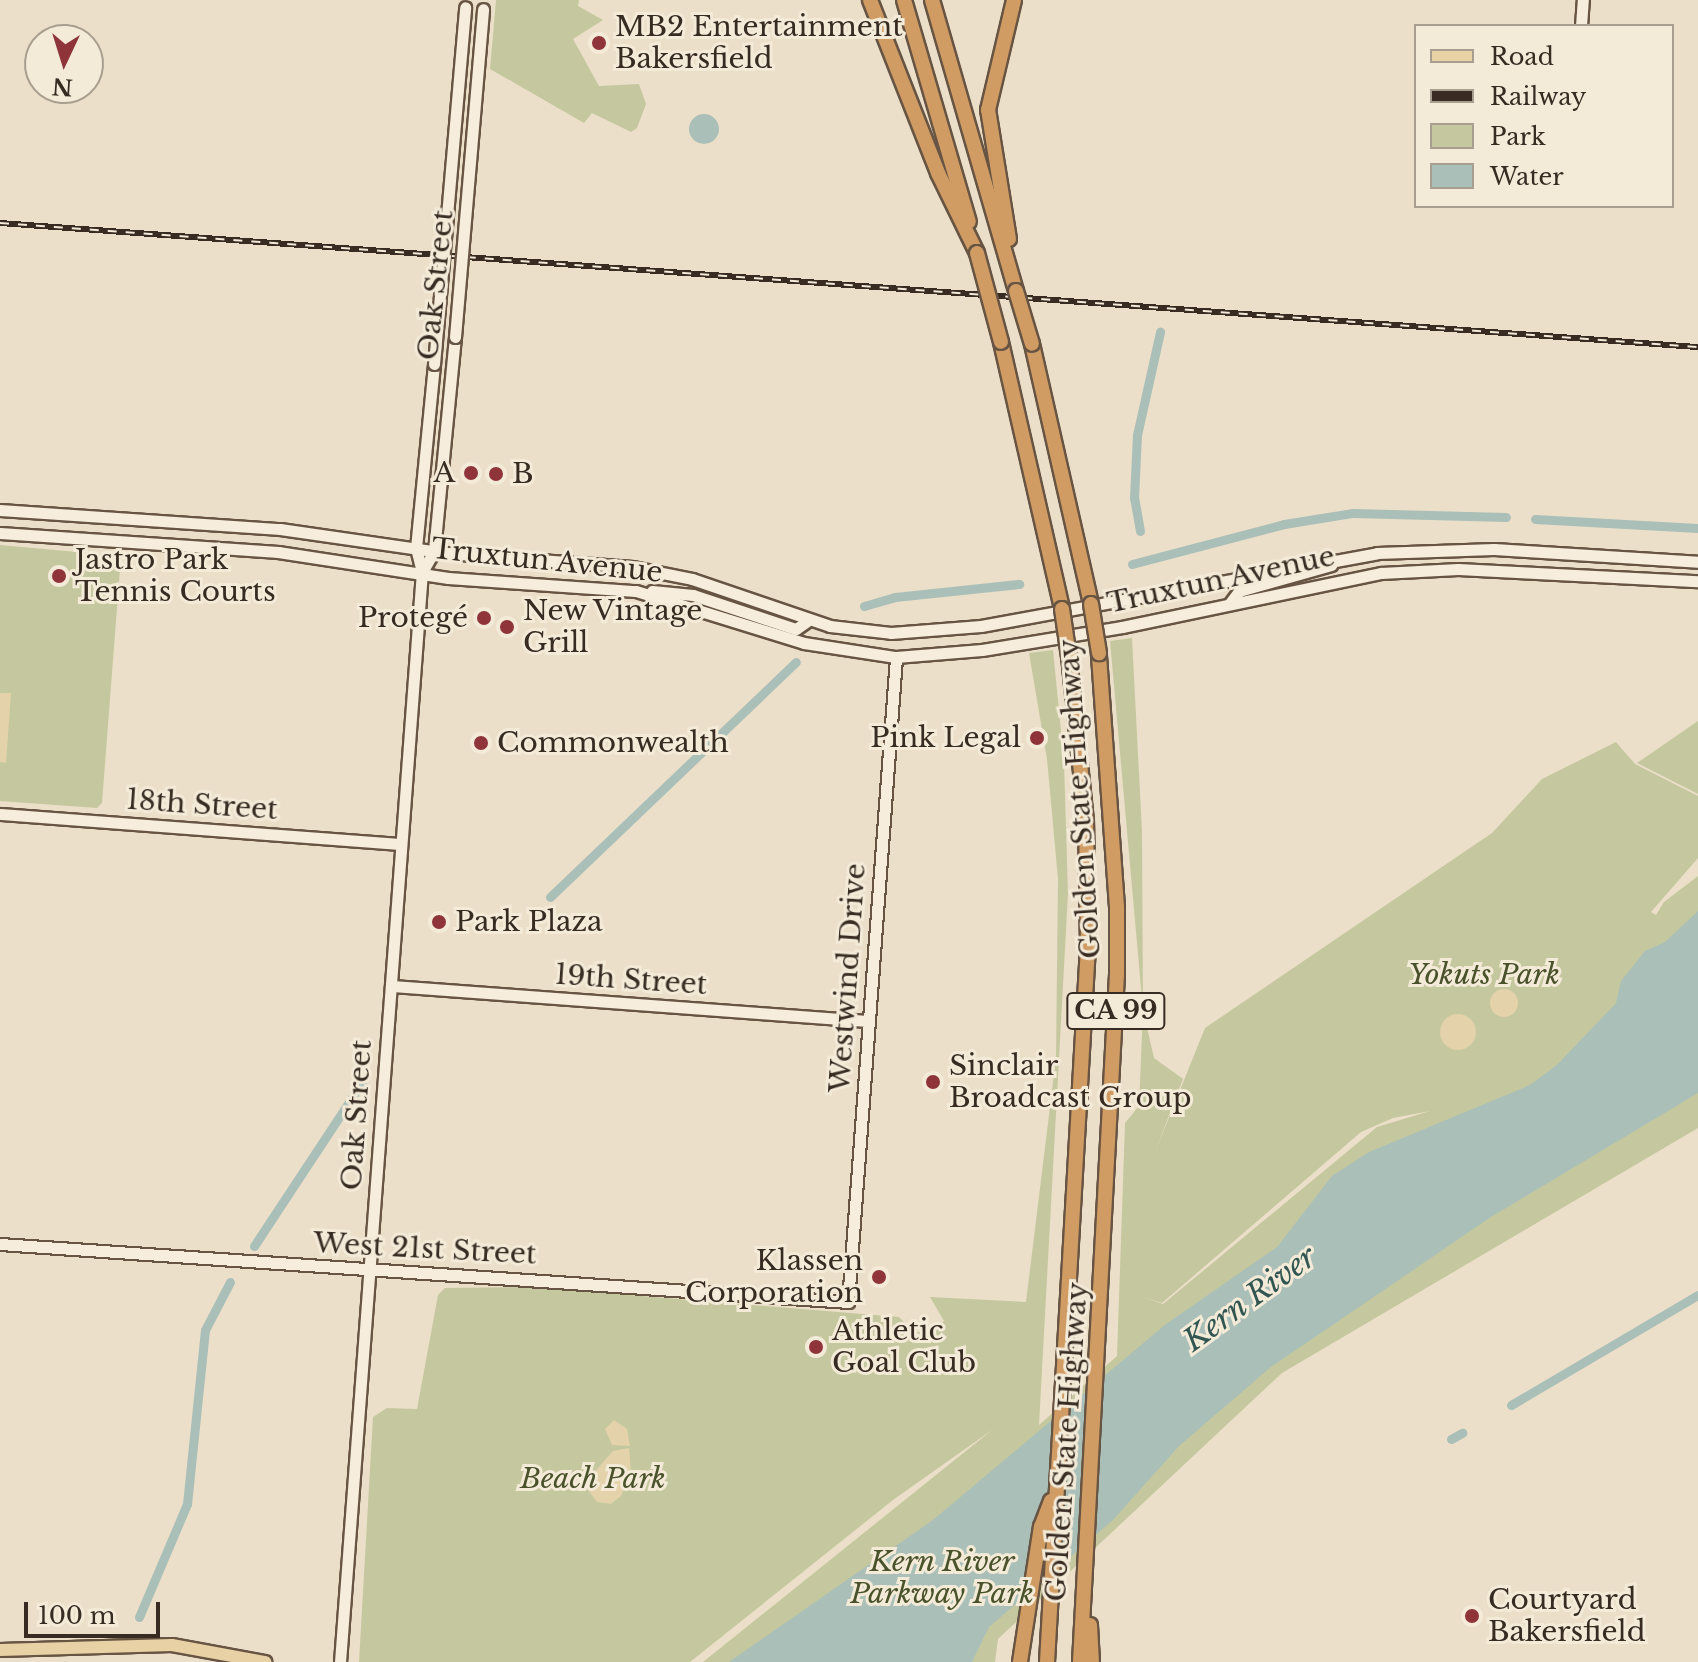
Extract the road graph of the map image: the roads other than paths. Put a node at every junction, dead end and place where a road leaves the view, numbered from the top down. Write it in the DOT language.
graph roads {
  1 [pos="870,0"];
  2 [pos="904,0"];
  3 [pos="932,0"];
  4 [pos="1014,0"];
  5 [pos="1583,0"];
  6 [pos="465,4"];
  7 [pos="484,4"];
  8 [pos="1581,24"];
  9 [pos="977,253"];
  10 [pos="1016,291"];
  11 [pos="0,510"];
  12 [pos="0,533"];
  13 [pos="416,548"];
  14 [pos="434,551"];
  15 [pos="1341,558"];
  16 [pos="1698,562"];
  17 [pos="422,572"];
  18 [pos="1698,581"];
  19 [pos="636,591"];
  20 [pos="1230,603"];
  21 [pos="809,620"];
  22 [pos="896,657"];
  23 [pos="0,814"];
  24 [pos="401,844"];
  25 [pos="391,986"];
  26 [pos="869,1021"];
  27 [pos="0,1244"];
  28 [pos="369,1272"];
  29 [pos="848,1302"];
  30 [pos="1056,1489"];
  31 [pos="1085,1577"];
  32 [pos="0,1650"];
  33 [pos="265,1662"];
  34 [pos="340,1662"];
  35 [pos="1020,1662"];
  36 [pos="1047,1662"];
  37 [pos="1080,1662"];
  38 [pos="1092,1662"];
  1 -- 9 [label="highway"];
  2 -- 9 [label="highway, Golden State Highway / CA 99"];
  3 -- 10 [label="highway, Golden State Highway / CA 99"];
  4 -- 10 [label="highway"];
  5 -- 8 [label="main road"];
  6 -- 13 [label="main road, Oak Street, bridge"];
  7 -- 14 [label="main road, Oak Street, bridge"];
  9 -- 30 [label="highway, Golden State Highway / CA 99, bridge"];
  10 -- 31 [label="highway, Golden State Highway / CA 99, bridge"];
  11 -- 13 [label="main road, Truxtun Avenue"];
  12 -- 17 [label="main road, Truxtun Avenue"];
  13 -- 14 [label="main road, Truxtun Avenue"];
  13 -- 17 [label="main road, Oak Street"];
  14 -- 17 [label="main road, Oak Street"];
  14 -- 21 [label="main road, Truxtun Avenue"];
  15 -- 16 [label="main road, Truxtun Avenue"];
  15 -- 20 [label="main road"];
  15 -- 21 [label="main road, Truxtun Avenue"];
  17 -- 19 [label="main road, Truxtun Avenue"];
  17 -- 24 [label="main road, Oak Street"];
  18 -- 20 [label="main road, Truxtun Avenue"];
  19 -- 21 [label="main road"];
  19 -- 22 [label="main road, Truxtun Avenue"];
  20 -- 22 [label="main road, Truxtun Avenue"];
  22 -- 26 [label="main road, Westwind Drive"];
  23 -- 24 [label="main road, 18th Street"];
  24 -- 25 [label="main road, Oak Street"];
  25 -- 26 [label="main road, 19th Street"];
  25 -- 28 [label="main road, Oak Street"];
  26 -- 29 [label="main road, Westwind Drive"];
  27 -- 28 [label="main road, West 21st Street"];
  28 -- 29 [label="main road, West 21st Street"];
  28 -- 34 [label="main road, Oak Street"];
  30 -- 35 [label="highway"];
  30 -- 36 [label="highway, Golden State Highway / CA 99"];
  31 -- 37 [label="highway, Golden State Highway / CA 99"];
  31 -- 38 [label="highway"];
  32 -- 33 [label="main road"];
}
